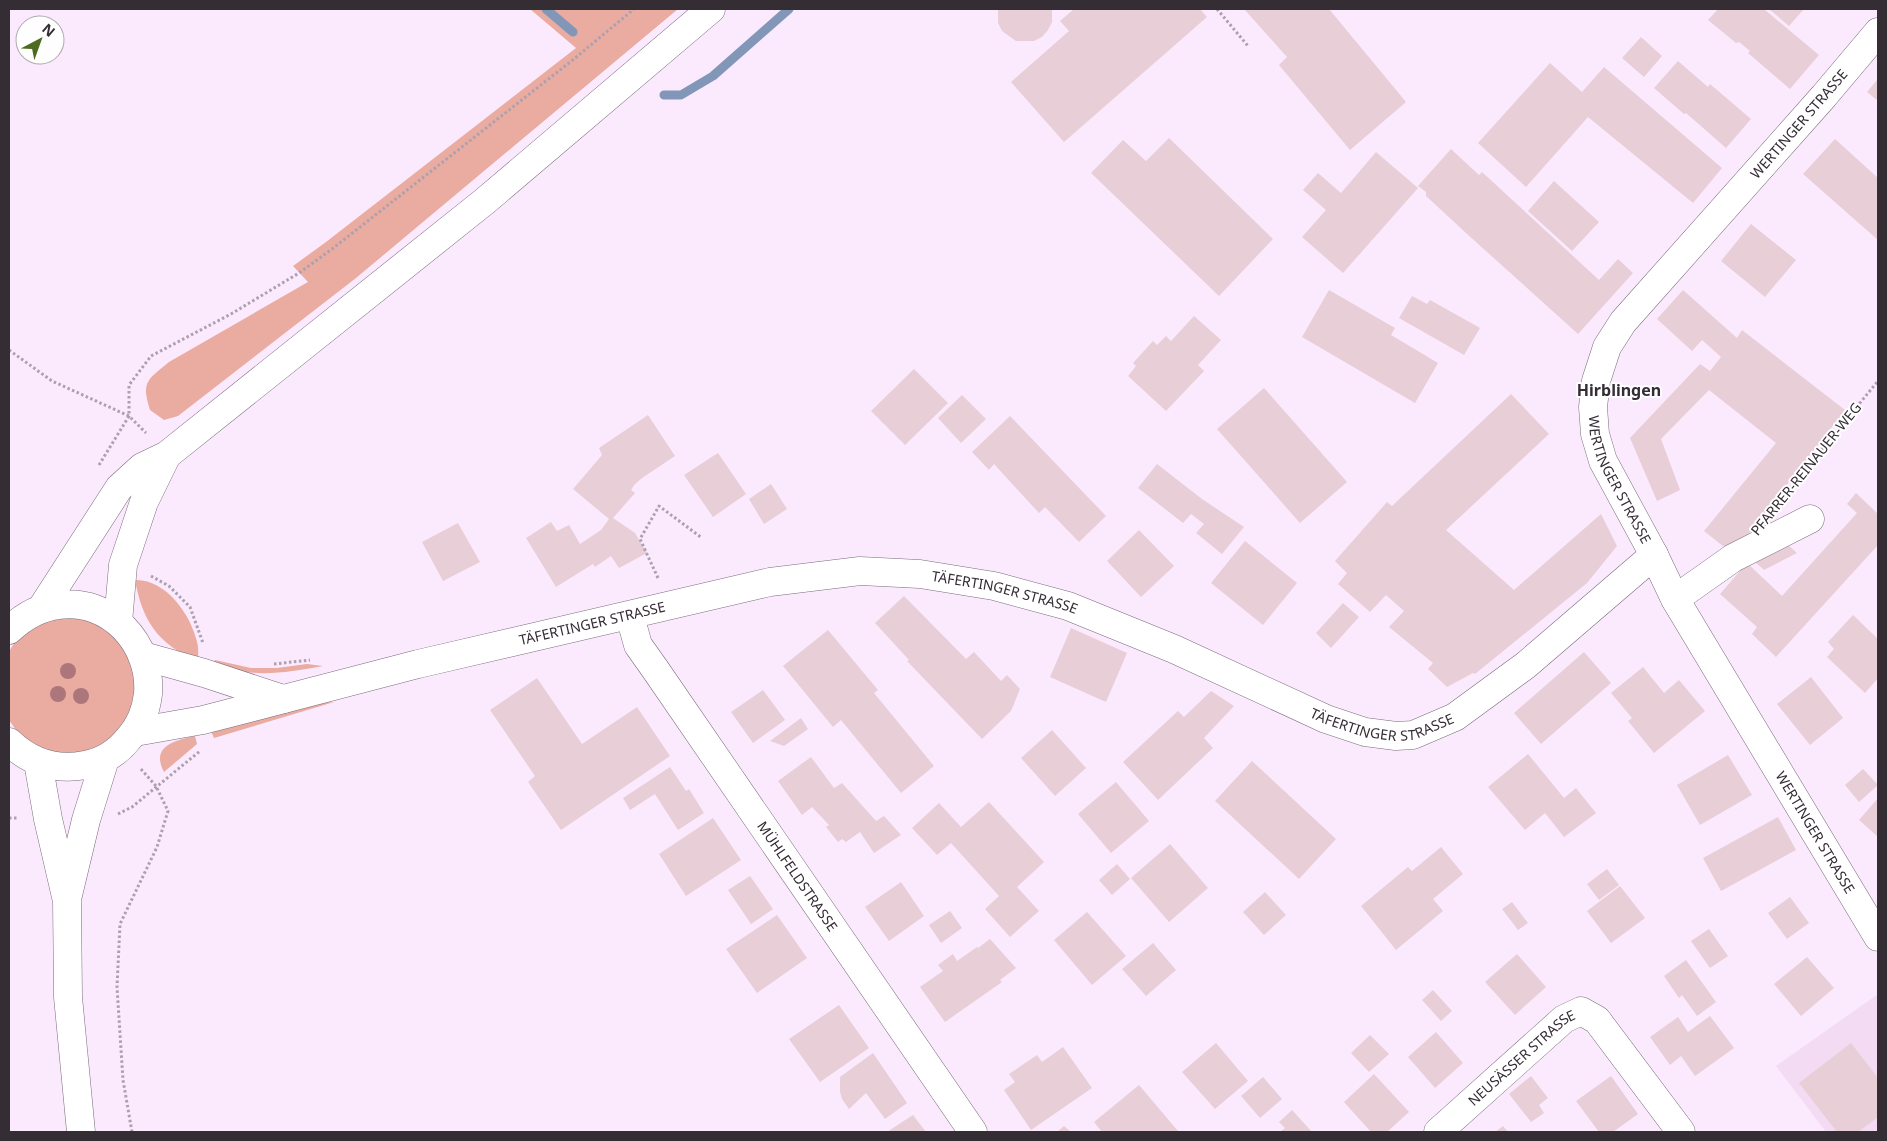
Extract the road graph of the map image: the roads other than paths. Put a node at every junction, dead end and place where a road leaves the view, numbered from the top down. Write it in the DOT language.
graph roads {
  1 [pos="711,9"];
  2 [pos="1878,32"];
  3 [pos="167,454"];
  4 [pos="1810,518"];
  5 [pos="1654,555"];
  6 [pos="1675,599"];
  7 [pos="41,609"];
  8 [pos="630,616"];
  9 [pos="118,622"];
  10 [pos="9,630"];
  11 [pos="143,656"];
  12 [pos="283,699"];
  13 [pos="9,742"];
  14 [pos="120,746"];
  15 [pos="38,762"];
  16 [pos="67,901"];
  17 [pos="1878,937"];
  18 [pos="81,1132"];
  19 [pos="973,1132"];
  20 [pos="1438,1132"];
  21 [pos="1681,1132"];
  1 -- 3 [label="street"];
  2 -- 5 [label="street, WERTINGER STRASSE"];
  3 -- 7 [label="street"];
  3 -- 9 [label="street"];
  4 -- 6 [label="street, PFARRER-REINAUER-WEG"];
  5 -- 6 [label="street, WERTINGER STRASSE"];
  5 -- 8 [label="street, TÄFERTINGER STRASSE"];
  6 -- 17 [label="street, WERTINGER STRASSE"];
  7 -- 9 [label="street"];
  7 -- 10 [label="street"];
  8 -- 12 [label="street, TÄFERTINGER STRASSE"];
  8 -- 19 [label="street, MÜHLFELDSTRASSE"];
  9 -- 11 [label="street"];
  11 -- 12 [label="street"];
  11 -- 14 [label="street"];
  12 -- 14 [label="street, TÄFERTINGER STRASSE"];
  13 -- 15 [label="street, TÄFERTINGER STRASSE"];
  14 -- 15 [label="street, TÄFERTINGER STRASSE"];
  14 -- 16 [label="street"];
  15 -- 16 [label="street"];
  16 -- 18 [label="street"];
  20 -- 21 [label="street, NEUSÄSSER STRASSE"];
}
